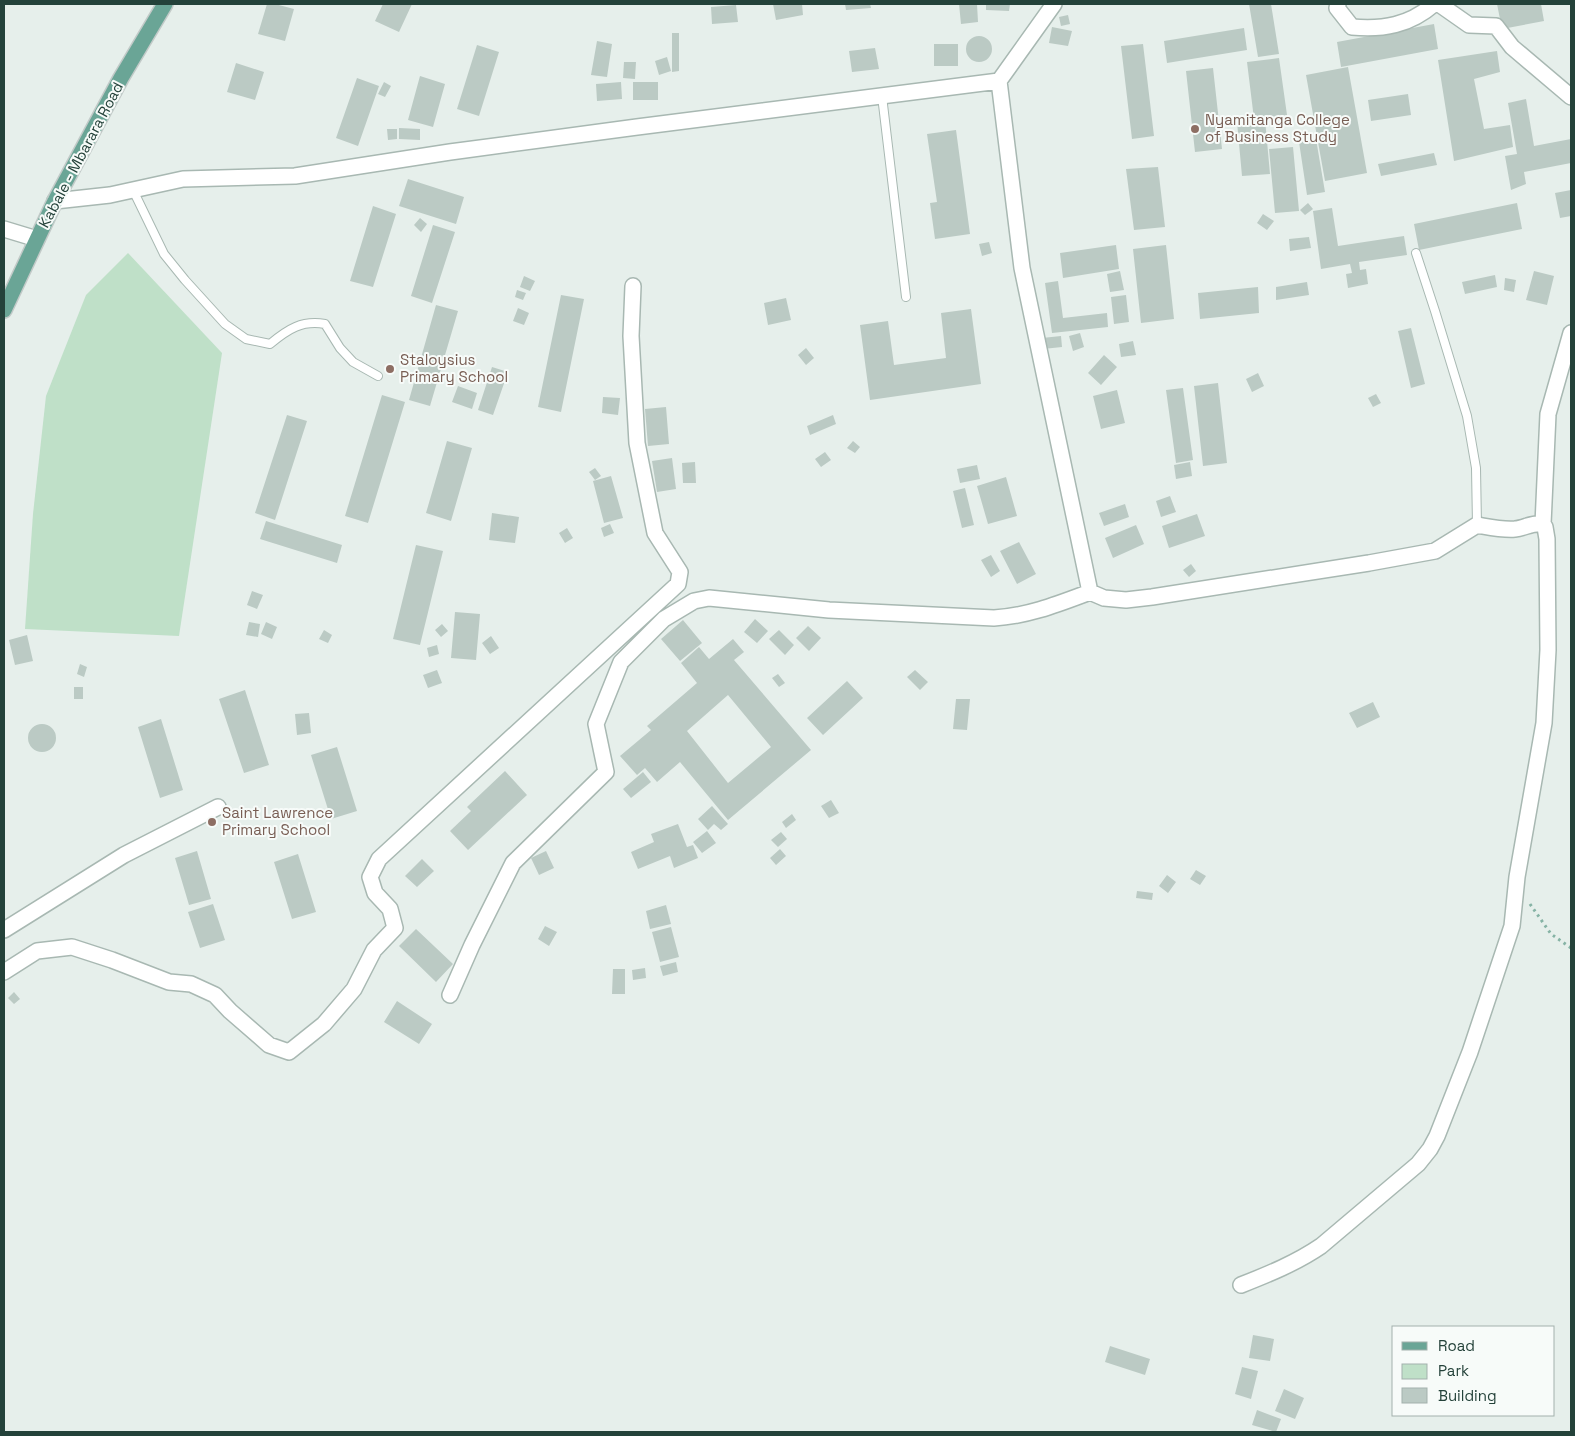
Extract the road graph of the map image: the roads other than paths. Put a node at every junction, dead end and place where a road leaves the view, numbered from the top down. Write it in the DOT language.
graph roads {
  1 [pos="165,4"];
  2 [pos="1054,4"];
  3 [pos="1338,4"];
  4 [pos="1434,4"];
  5 [pos="1438,4"];
  6 [pos="999,81"];
  7 [pos="882,96"];
  8 [pos="1571,97"];
  9 [pos="133,190"];
  10 [pos="55,201"];
  11 [pos="4,229"];
  12 [pos="37,239"];
  13 [pos="1416,253"];
  14 [pos="633,286"];
  15 [pos="906,297"];
  16 [pos="4,310"];
  17 [pos="1571,333"];
  18 [pos="378,376"];
  19 [pos="1543,524"];
  20 [pos="1477,525"];
  21 [pos="1090,592"];
  22 [pos="218,807"];
  23 [pos="4,930"];
  24 [pos="4,972"];
  25 [pos="450,995"];
  26 [pos="1240,1284"];
  1 -- 10 [label="main road, Kabale - Mbarara Road"];
  2 -- 6 [label="street"];
  3 -- 4 [label="street"];
  5 -- 8 [label="street"];
  6 -- 7 [label="street"];
  6 -- 21 [label="street"];
  7 -- 9 [label="street"];
  7 -- 15 [label="lane"];
  9 -- 10 [label="street"];
  9 -- 18 [label="lane"];
  10 -- 12 [label="main road, Kabale - Mbarara Road"];
  11 -- 12 [label="street"];
  12 -- 16 [label="main road, Kabale - Mbarara Road"];
  13 -- 20 [label="lane"];
  14 -- 24 [label="street"];
  17 -- 19 [label="street"];
  19 -- 20 [label="street"];
  19 -- 26 [label="street"];
  20 -- 21 [label="street"];
  21 -- 25 [label="street"];
  22 -- 23 [label="street"];
}
